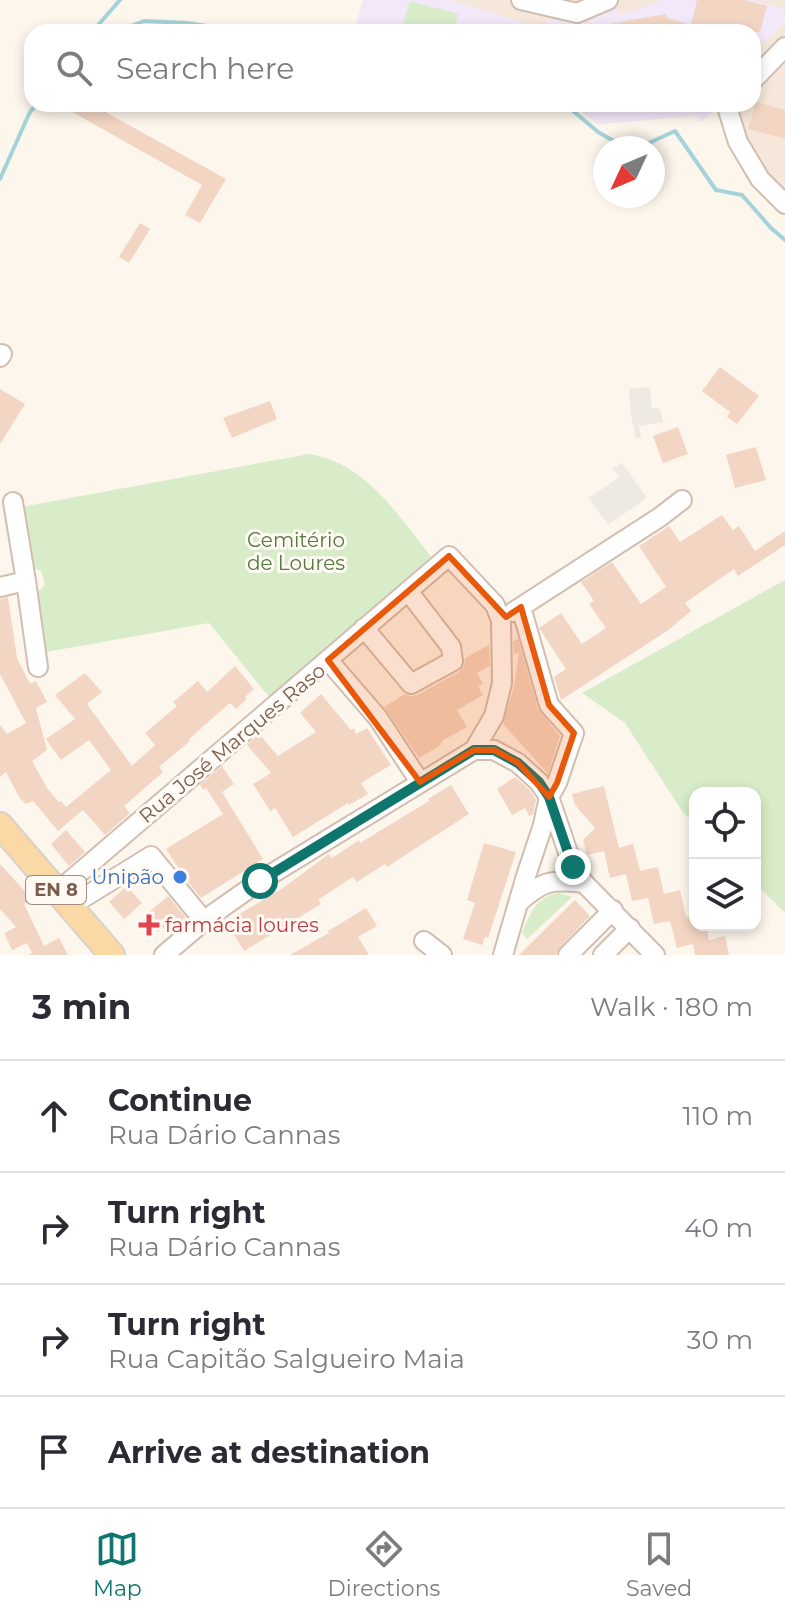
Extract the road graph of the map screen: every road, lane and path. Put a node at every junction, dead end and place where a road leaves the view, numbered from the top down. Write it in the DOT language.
graph roads {
  1 [pos="521,0"];
  2 [pos="608,0"];
  3 [pos="785,47"];
  4 [pos="761,72"];
  5 [pos="729,112"];
  6 [pos="785,204"];
  7 [pos="682,500"];
  8 [pos="13,502"];
  9 [pos="26,581"];
  10 [pos="0,587"];
  11 [pos="408,591"];
  12 [pos="521,607"];
  13 [pos="501,620"];
  14 [pos="364,628"];
  15 [pos="328,660"];
  16 [pos="38,667"];
  17 [pos="474,750"];
  18 [pos="420,782"];
  19 [pos="549,797"];
  20 [pos="0,825"];
  21 [pos="584,883"];
  22 [pos="63,899"];
  23 [pos="518,903"];
  24 [pos="613,910"];
  25 [pos="204,921"];
  26 [pos="630,928"];
  27 [pos="424,941"];
  28 [pos="112,955"];
  29 [pos="164,955"];
  30 [pos="442,955"];
  31 [pos="503,955"];
  32 [pos="568,955"];
  33 [pos="603,955"];
  34 [pos="655,955"];
  1 -- 2 [label="street"];
  3 -- 4 [label="street"];
  5 -- 6 [label="street"];
  7 -- 12 [label="street"];
  8 -- 9 [label="street"];
  9 -- 10 [label="street"];
  9 -- 16 [label="street"];
  11 -- 13 [label="street"];
  11 -- 14 [label="street"];
  11 -- 14 [label="street"];
  12 -- 13 [label="street"];
  12 -- 19 [label="street"];
  13 -- 17 [label="street"];
  14 -- 15 [label="street"];
  15 -- 18 [label="street, Rua José Marques Raso"];
  15 -- 22 [label="street, Rua José Marques Raso"];
  17 -- 18 [label="street"];
  17 -- 19 [label="street"];
  18 -- 25 [label="street"];
  19 -- 21 [label="street"];
  19 -- 23 [label="street"];
  20 -- 22 [label="main road, EN 8"];
  21 -- 23 [label="street"];
  21 -- 24 [label="street"];
  22 -- 25 [label="street"];
  22 -- 28 [label="main road, EN 8"];
  23 -- 31 [label="street"];
  24 -- 26 [label="street"];
  24 -- 32 [label="street"];
  25 -- 29 [label="street"];
  26 -- 33 [label="street"];
  26 -- 34 [label="street"];
  27 -- 30 [label="street"];
}
